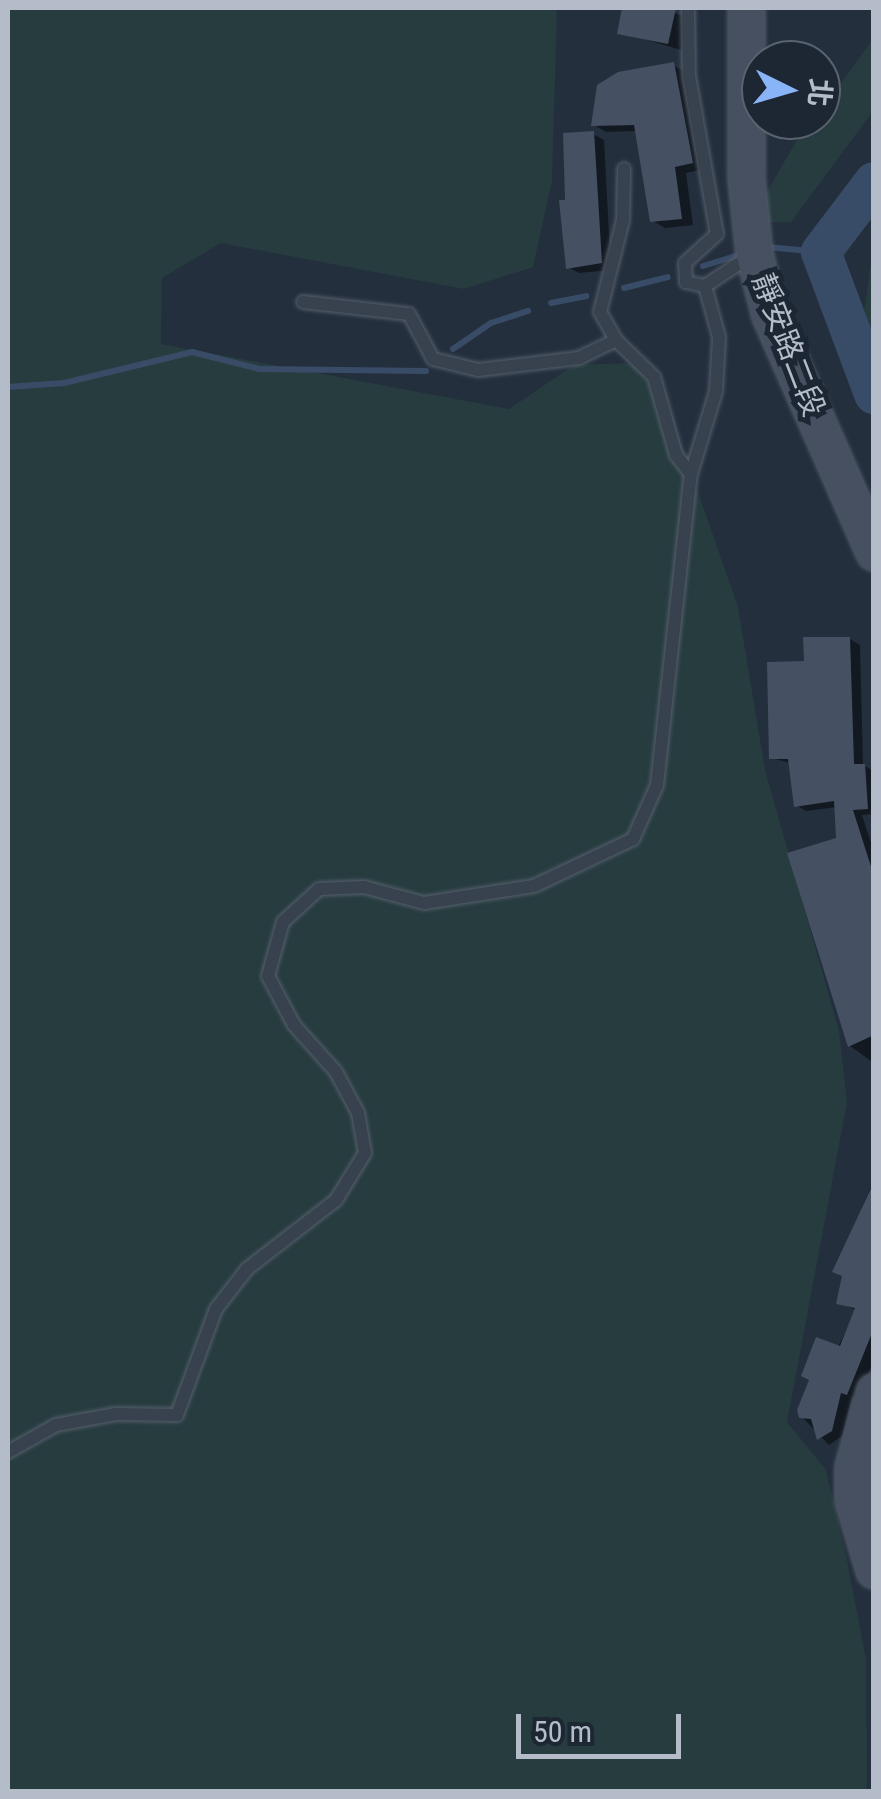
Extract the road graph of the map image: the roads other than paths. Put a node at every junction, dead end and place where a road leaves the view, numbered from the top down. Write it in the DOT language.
graph roads {
  1 [pos="688,8"];
  2 [pos="746,8"];
  3 [pos="624,169"];
  4 [pos="753,245"];
  5 [pos="705,286"];
  6 [pos="302,302"];
  7 [pos="616,340"];
  8 [pos="691,474"];
  9 [pos="874,552"];
  10 [pos="874,1392"];
  11 [pos="8,1452"];
  12 [pos="874,1570"];
  1 -- 5 [label="lane"];
  2 -- 4 [label="main road, 靜安路二段"];
  3 -- 7 [label="lane"];
  4 -- 5 [label="lane"];
  4 -- 9 [label="main road, 靜安路二段"];
  5 -- 8 [label="lane"];
  6 -- 7 [label="lane"];
  7 -- 8 [label="lane"];
  8 -- 11 [label="lane"];
  10 -- 12 [label="main road"];
}
